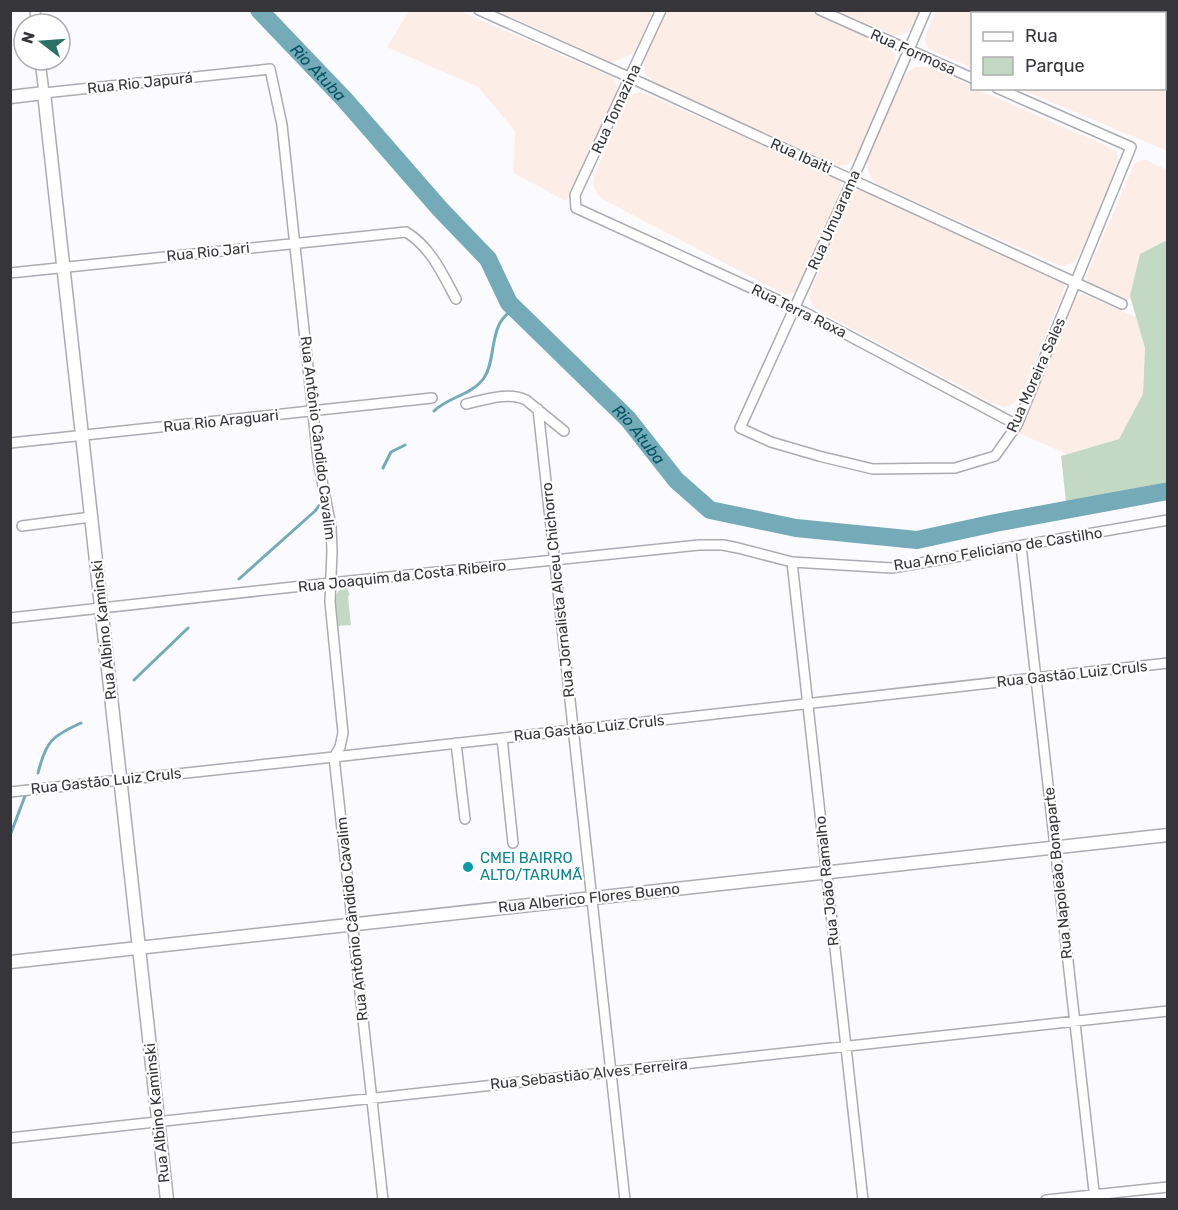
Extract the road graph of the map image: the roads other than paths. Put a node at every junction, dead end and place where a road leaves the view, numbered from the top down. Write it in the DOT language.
graph roads {
  1 [pos="479,10"];
  2 [pos="661,10"];
  3 [pos="820,10"];
  4 [pos="926,10"];
  5 [pos="909,50"];
  6 [pos="270,69"];
  7 [pos="41,72"];
  8 [pos="631,78"];
  9 [pos="971,78"];
  10 [pos="1002,90"];
  11 [pos="44,93"];
  12 [pos="10,97"];
  13 [pos="853,179"];
  14 [pos="576,208"];
  15 [pos="295,243"];
  16 [pos="63,268"];
  17 [pos="10,273"];
  18 [pos="1076,282"];
  19 [pos="456,299"];
  20 [pos="1122,304"];
  21 [pos="795,307"];
  22 [pos="432,398"];
  23 [pos="466,404"];
  24 [pos="538,409"];
  25 [pos="313,411"];
  26 [pos="1017,425"];
  27 [pos="741,428"];
  28 [pos="564,431"];
  29 [pos="82,436"];
  30 [pos="10,443"];
  31 [pos="91,517"];
  32 [pos="1167,520"];
  33 [pos="22,526"];
  34 [pos="1022,546"];
  35 [pos="554,560"];
  36 [pos="792,562"];
  37 [pos="330,583"];
  38 [pos="101,609"];
  39 [pos="10,618"];
  40 [pos="1167,663"];
  41 [pos="1036,678"];
  42 [pos="808,703"];
  43 [pos="573,730"];
  44 [pos="502,738"];
  45 [pos="456,743"];
  46 [pos="334,757"];
  47 [pos="120,780"];
  48 [pos="10,792"];
  49 [pos="465,819"];
  50 [pos="1167,835"];
  51 [pos="513,843"];
  52 [pos="1055,847"];
  53 [pos="826,872"];
  54 [pos="592,898"];
  55 [pos="353,924"];
  56 [pos="139,948"];
  57 [pos="10,962"];
  58 [pos="1167,1011"];
  59 [pos="1075,1021"];
  60 [pos="846,1046"];
  61 [pos="611,1072"];
  62 [pos="372,1098"];
  63 [pos="158,1122"];
  64 [pos="10,1138"];
  65 [pos="1167,1187"];
  66 [pos="1094,1197"];
  67 [pos="167,1200"];
  68 [pos="383,1200"];
  69 [pos="625,1200"];
  70 [pos="862,1200"];
  71 [pos="1046,1200"];
  1 -- 8 [label="street, Rua Ibaiti"];
  2 -- 8 [label="street, Rua Tomazina"];
  3 -- 5 [label="street, Rua Formosa"];
  4 -- 5 [label="street, Rua Umuarama"];
  5 -- 9 [label="street, Rua Formosa"];
  5 -- 13 [label="street, Rua Umuarama"];
  6 -- 11 [label="street, Rua Rio Japurá"];
  6 -- 15 [label="street, Rua Antônio Cândido Cavalim"];
  7 -- 11 [label="street, Rua Albino Kaminski"];
  8 -- 13 [label="street, Rua Ibaiti"];
  8 -- 14 [label="street, Rua Tomazina"];
  10 -- 18 [label="street, Rua Moreira Sales"];
  11 -- 12 [label="street, Rua Rio Japurá"];
  11 -- 16 [label="street, Rua Albino Kaminski"];
  13 -- 18 [label="street, Rua Ibaiti"];
  13 -- 21 [label="street, Rua Umuarama"];
  14 -- 21 [label="street, Rua Terra Roxa"];
  15 -- 16 [label="street, Rua Rio Jari"];
  15 -- 19 [label="street, Rua Rio Jari"];
  15 -- 25 [label="street, Rua Antônio Cândido Cavalim"];
  16 -- 17 [label="street, Rua Rio Jari"];
  16 -- 29 [label="street, Rua Albino Kaminski"];
  18 -- 20 [label="street, Rua Ibaiti"];
  18 -- 26 [label="street, Rua Moreira Sales"];
  21 -- 26 [label="street, Rua Terra Roxa"];
  21 -- 27 [label="street, Rua Umuarama"];
  22 -- 25 [label="street, Rua Rio Araguari"];
  23 -- 24 [label="street"];
  24 -- 28 [label="street"];
  24 -- 35 [label="street, Rua Jornalista Alceu Chichorro"];
  25 -- 29 [label="street, Rua Rio Araguari"];
  25 -- 37 [label="street, Rua Antônio Cândido Cavalim"];
  26 -- 27 [label="street, Rua Moreira Sales"];
  29 -- 30 [label="street, Rua Rio Araguari"];
  29 -- 31 [label="street, Rua Albino Kaminski"];
  31 -- 33 [label="street"];
  31 -- 38 [label="street, Rua Albino Kaminski"];
  32 -- 34 [label="street, Rua Arno Feliciano de Castilho"];
  34 -- 36 [label="street, Rua Arno Feliciano de Castilho"];
  34 -- 41 [label="street, Rua Napoleão Bonaparte"];
  35 -- 36 [label="street, Rua Joaquim da Costa Ribeiro"];
  35 -- 37 [label="street, Rua Joaquim da Costa Ribeiro"];
  35 -- 43 [label="street, Rua Jornalista Alceu Chichorro"];
  36 -- 42 [label="street, Rua João Ramalho"];
  37 -- 38 [label="street, Rua Joaquim da Costa Ribeiro"];
  37 -- 46 [label="street, Rua Antônio Cândido Cavalim"];
  38 -- 39 [label="street, Rua Joaquim da Costa Ribeiro"];
  38 -- 47 [label="street, Rua Albino Kaminski"];
  40 -- 41 [label="street, Rua Gastão Luiz Cruls"];
  41 -- 42 [label="street, Rua Gastão Luiz Cruls"];
  41 -- 52 [label="street, Rua Napoleão Bonaparte"];
  42 -- 43 [label="street, Rua Gastão Luiz Cruls"];
  42 -- 53 [label="street, Rua João Ramalho"];
  43 -- 44 [label="street, Rua Gastão Luiz Cruls"];
  43 -- 54 [label="street, Rua Jornalista Alceu Chichorro"];
  44 -- 45 [label="street, Rua Gastão Luiz Cruls"];
  44 -- 51 [label="street"];
  45 -- 46 [label="street, Rua Gastão Luiz Cruls"];
  45 -- 49 [label="street"];
  46 -- 47 [label="street, Rua Gastão Luiz Cruls"];
  46 -- 55 [label="street, Rua Antônio Cândido Cavalim"];
  47 -- 48 [label="street, Rua Gastão Luiz Cruls"];
  47 -- 56 [label="street, Rua Albino Kaminski"];
  50 -- 52 [label="street, Rua Alberico Flores Bueno"];
  52 -- 53 [label="street, Rua Alberico Flores Bueno"];
  52 -- 59 [label="street, Rua Napoleão Bonaparte"];
  53 -- 54 [label="street, Rua Alberico Flores Bueno"];
  53 -- 60 [label="street, Rua João Ramalho"];
  54 -- 55 [label="street, Rua Alberico Flores Bueno"];
  54 -- 61 [label="street, Rua Jornalista Alceu Chichorro"];
  55 -- 56 [label="street, Rua Alberico Flores Bueno"];
  55 -- 62 [label="street, Rua Antônio Cândido Cavalim"];
  56 -- 57 [label="street, Rua Alberico Flores Bueno"];
  56 -- 63 [label="street, Rua Albino Kaminski"];
  58 -- 59 [label="street, Rua Sebastião Alves Ferreira"];
  59 -- 60 [label="street, Rua Sebastião Alves Ferreira"];
  59 -- 66 [label="street, Rua Napoleão Bonaparte"];
  60 -- 61 [label="street, Rua Sebastião Alves Ferreira"];
  60 -- 70 [label="street, Rua João Ramalho"];
  61 -- 62 [label="street, Rua Sebastião Alves Ferreira"];
  61 -- 69 [label="street, Rua Jornalista Alceu Chichorro"];
  62 -- 63 [label="street, Rua Sebastião Alves Ferreira"];
  62 -- 68 [label="street, Rua Antônio Cândido Cavalim"];
  63 -- 64 [label="street, Rua Sebastião Alves Ferreira"];
  63 -- 67 [label="street, Rua Albino Kaminski"];
  65 -- 66 [label="street"];
  66 -- 71 [label="street"];
}
